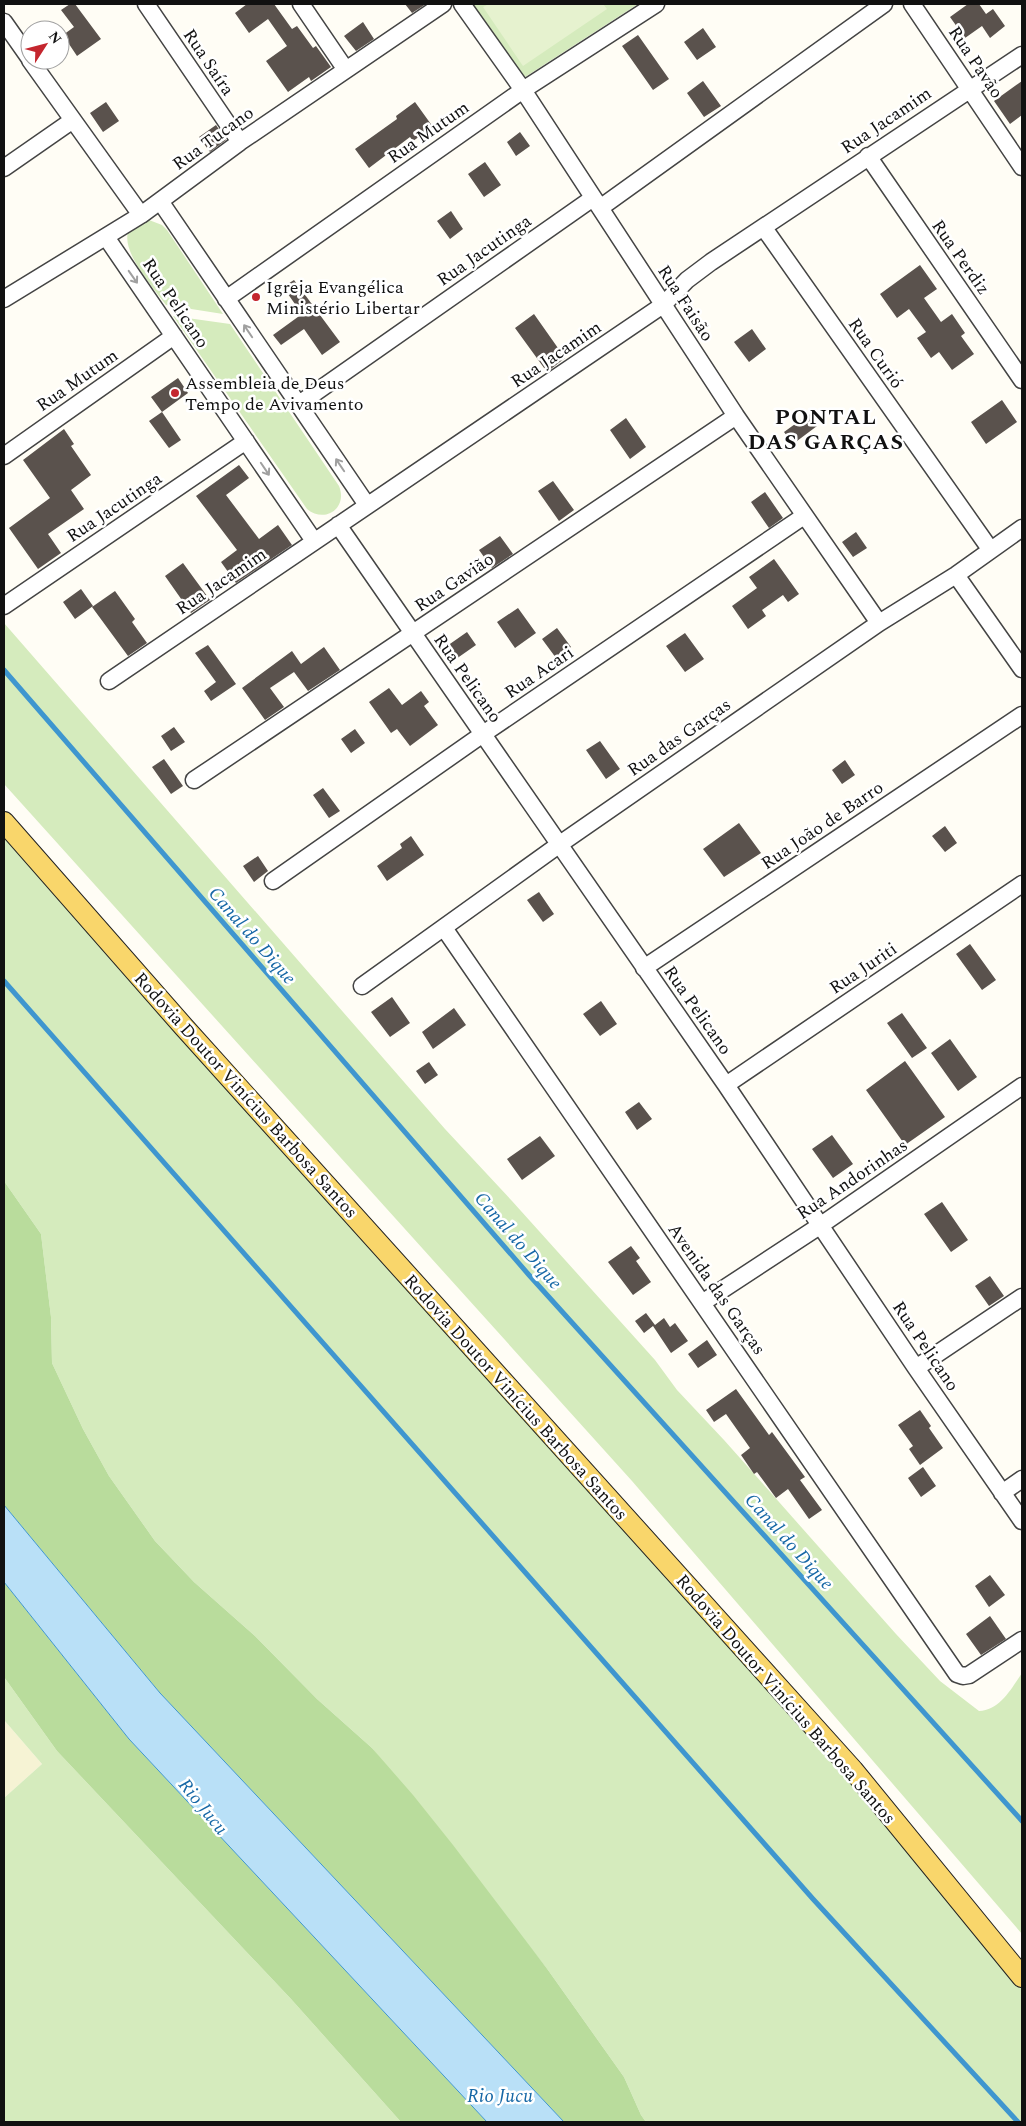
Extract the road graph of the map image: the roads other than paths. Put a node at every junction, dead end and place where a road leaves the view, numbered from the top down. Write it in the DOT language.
graph roads {
  1 [pos="146,4"];
  2 [pos="301,4"];
  3 [pos="442,4"];
  4 [pos="462,4"];
  5 [pos="656,4"];
  6 [pos="884,4"];
  7 [pos="912,4"];
  8 [pos="4,23"];
  9 [pos="20,46"];
  10 [pos="1022,55"];
  11 [pos="37,70"];
  12 [pos="346,70"];
  13 [pos="970,88"];
  14 [pos="523,90"];
  15 [pos="73,120"];
  16 [pos="240,142"];
  17 [pos="868,156"];
  18 [pos="1022,167"];
  19 [pos="4,168"];
  20 [pos="160,201"];
  21 [pos="597,203"];
  22 [pos="141,215"];
  23 [pos="764,228"];
  24 [pos="106,237"];
  25 [pos="226,298"];
  26 [pos="4,299"];
  27 [pos="663,305"];
  28 [pos="174,336"];
  29 [pos="1022,380"];
  30 [pos="298,404"];
  31 [pos="736,416"];
  32 [pos="246,441"];
  33 [pos="4,456"];
  34 [pos="367,505"];
  35 [pos="804,516"];
  36 [pos="338,525"];
  37 [pos="1022,528"];
  38 [pos="314,541"];
  39 [pos="990,549"];
  40 [pos="956,575"];
  41 [pos="4,606"];
  42 [pos="879,623"];
  43 [pos="413,633"];
  44 [pos="1022,669"];
  45 [pos="109,681"];
  46 [pos="1022,715"];
  47 [pos="482,734"];
  48 [pos="194,780"];
  49 [pos="4,822"];
  50 [pos="560,844"];
  51 [pos="273,881"];
  52 [pos="1022,884"];
  53 [pos="444,928"];
  54 [pos="644,968"];
  55 [pos="362,986"];
  56 [pos="726,1085"];
  57 [pos="1022,1086"];
  58 [pos="821,1225"];
  59 [pos="1022,1297"];
  60 [pos="702,1304"];
  61 [pos="916,1368"];
  62 [pos="1022,1479"];
  63 [pos="1002,1493"];
  64 [pos="1022,1521"];
  65 [pos="1022,1640"];
  66 [pos="1022,1977"];
  1 -- 16 [label="street, Rua Saíra"];
  2 -- 12 [label="street"];
  3 -- 12 [label="street, Rua Tucano"];
  4 -- 14 [label="street, Rua Faisão"];
  5 -- 14 [label="street, Rua Mutum"];
  6 -- 21 [label="street, Rua Jacutinga"];
  7 -- 13 [label="street, Rua Pavão"];
  8 -- 9 [label="street"];
  10 -- 13 [label="street, Rua Jacamim"];
  11 -- 15 [label="street"];
  12 -- 16 [label="street, Rua Tucano"];
  13 -- 17 [label="street, Rua Jacamim"];
  13 -- 18 [label="street, Rua Pavão"];
  14 -- 21 [label="street, Rua Faisão"];
  14 -- 25 [label="street, Rua Mutum"];
  15 -- 19 [label="street"];
  15 -- 22 [label="street"];
  16 -- 20 [label="street, Rua Tucano"];
  17 -- 23 [label="street, Rua Jacamim"];
  17 -- 29 [label="street, Rua Perdiz"];
  20 -- 22 [label="street, Rua Tucano"];
  20 -- 25 [label="street"];
  21 -- 27 [label="street, Rua Faisão"];
  21 -- 30 [label="street, Rua Jacutinga"];
  22 -- 24 [label="street, Rua Tucano"];
  23 -- 27 [label="street, Rua Jacamim"];
  23 -- 39 [label="street, Rua Curió"];
  24 -- 26 [label="street, Rua Tucano"];
  24 -- 28 [label="street, Rua Pelicano, one-way"];
  30 -- 25 [label="street, one-way"];
  27 -- 31 [label="street, Rua Faisão"];
  27 -- 34 [label="street, Rua Jacamim"];
  28 -- 32 [label="street, Rua Pelicano"];
  28 -- 33 [label="street, Rua Mutum"];
  34 -- 30 [label="street, one-way"];
  31 -- 35 [label="street, Rua Faisão"];
  31 -- 43 [label="street, Rua Gavião"];
  32 -- 38 [label="street, Rua Pelicano, one-way"];
  32 -- 41 [label="street, Rua Jacutinga"];
  34 -- 36 [label="street, Rua Jacamim"];
  35 -- 42 [label="street, Rua Faisão"];
  35 -- 47 [label="street, Rua Acari"];
  36 -- 38 [label="street, Rua Jacamim"];
  36 -- 43 [label="street, Rua Pelicano"];
  37 -- 39 [label="street, Rua das Garças"];
  38 -- 45 [label="street, Rua Jacamim"];
  39 -- 40 [label="street, Rua das Garças"];
  40 -- 42 [label="street, Rua das Garças"];
  40 -- 44 [label="street"];
  42 -- 50 [label="street, Rua das Garças"];
  43 -- 47 [label="street, Rua Pelicano"];
  43 -- 48 [label="street, Rua Gavião"];
  46 -- 54 [label="street, Rua João de Barro"];
  47 -- 50 [label="street, Rua Pelicano"];
  47 -- 51 [label="street, Rua Acari"];
  49 -- 66 [label="main road, Rodovia Doutor Vinícius Barbosa Santos"];
  50 -- 53 [label="street, Rua das Garças"];
  50 -- 54 [label="street, Rua Pelicano"];
  52 -- 56 [label="street, Rua Juriti"];
  53 -- 55 [label="street, Rua das Garças"];
  53 -- 60 [label="street, Avenida das Garças"];
  54 -- 56 [label="street, Rua Pelicano"];
  56 -- 58 [label="street, Rua Pelicano"];
  57 -- 58 [label="street, Rua Andorinhas"];
  58 -- 60 [label="street, Rua Andorinhas"];
  58 -- 61 [label="street, Rua Pelicano"];
  59 -- 61 [label="street"];
  60 -- 65 [label="street, Avenida das Garças"];
  61 -- 63 [label="street, Rua Pelicano"];
  62 -- 63 [label="street"];
  63 -- 64 [label="street, Rua Pelicano"];
}
